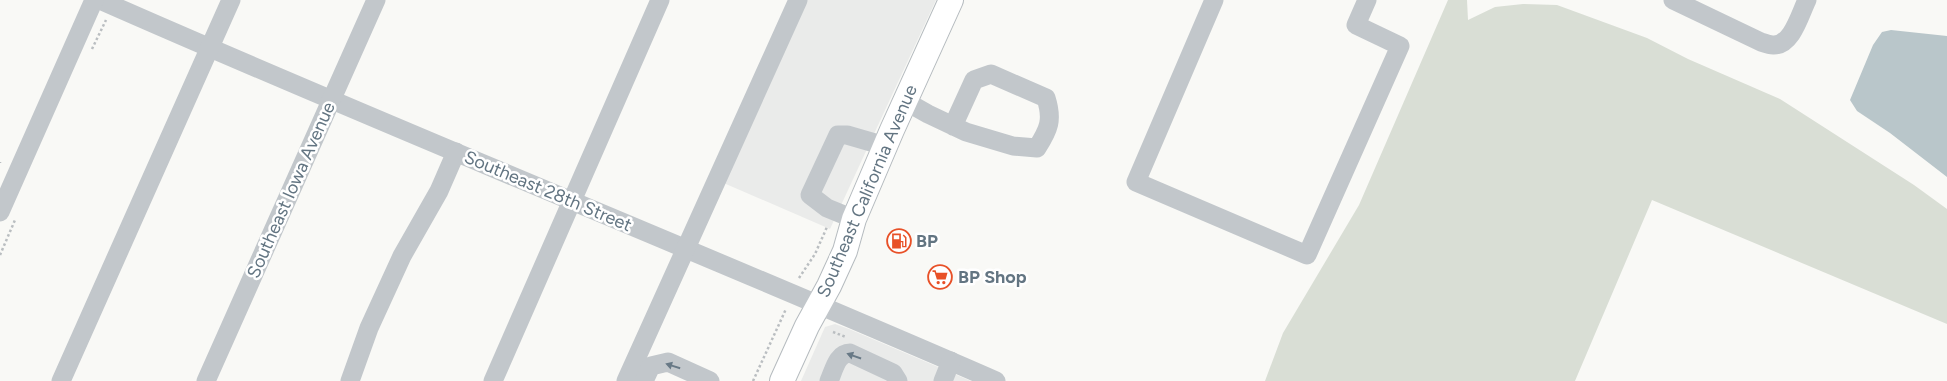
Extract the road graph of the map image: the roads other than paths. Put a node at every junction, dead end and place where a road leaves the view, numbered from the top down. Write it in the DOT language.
graph roads {
  1 [pos="94,0"];
  2 [pos="100,0"];
  3 [pos="231,0"];
  4 [pos="376,0"];
  5 [pos="660,0"];
  6 [pos="798,0"];
  7 [pos="951,0"];
  8 [pos="1214,0"];
  9 [pos="1367,0"];
  10 [pos="1673,0"];
  11 [pos="1807,0"];
  12 [pos="209,48"];
  13 [pos="331,100"];
  14 [pos="905,101"];
  15 [pos="953,126"];
  16 [pos="885,146"];
  17 [pos="456,152"];
  18 [pos="572,202"];
  19 [pos="0,212"];
  20 [pos="844,215"];
  21 [pos="685,249"];
  22 [pos="819,304"];
  23 [pos="951,361"];
  24 [pos="894,378"];
  25 [pos="61,381"];
  26 [pos="206,381"];
  27 [pos="350,381"];
  28 [pos="492,381"];
  29 [pos="626,381"];
  30 [pos="644,381"];
  31 [pos="710,381"];
  32 [pos="782,381"];
  33 [pos="829,381"];
  34 [pos="943,381"];
  35 [pos="996,381"];
  1 -- 19 [label="street"];
  2 -- 12 [label="street, Southeast 28th Street"];
  3 -- 12 [label="street"];
  4 -- 13 [label="street, Southeast Iowa Avenue"];
  5 -- 18 [label="street"];
  6 -- 21 [label="street"];
  7 -- 14 [label="main road, Southeast California Avenue"];
  8 -- 9 [label="street"];
  10 -- 11 [label="street"];
  12 -- 13 [label="street, Southeast 28th Street"];
  12 -- 25 [label="street"];
  13 -- 17 [label="street, Southeast 28th Street"];
  13 -- 26 [label="street, Southeast Iowa Avenue"];
  14 -- 15 [label="street"];
  14 -- 16 [label="main road, Southeast California Avenue"];
  15 -- 15 [label="street"];
  16 -- 20 [label="main road, Southeast California Avenue"];
  16 -- 20 [label="street"];
  17 -- 18 [label="street, Southeast 28th Street"];
  17 -- 27 [label="street"];
  18 -- 21 [label="street, Southeast 28th Street"];
  18 -- 28 [label="street"];
  20 -- 22 [label="main road, Southeast California Avenue"];
  21 -- 22 [label="street, Southeast 28th Street"];
  21 -- 29 [label="street"];
  22 -- 23 [label="street, Southeast 28th Street"];
  22 -- 32 [label="main road, Southeast California Avenue"];
  23 -- 34 [label="street"];
  23 -- 35 [label="street, Southeast 28th Street"];
  24 -- 33 [label="street, one-way"];
  31 -- 30 [label="street, one-way"];
}
